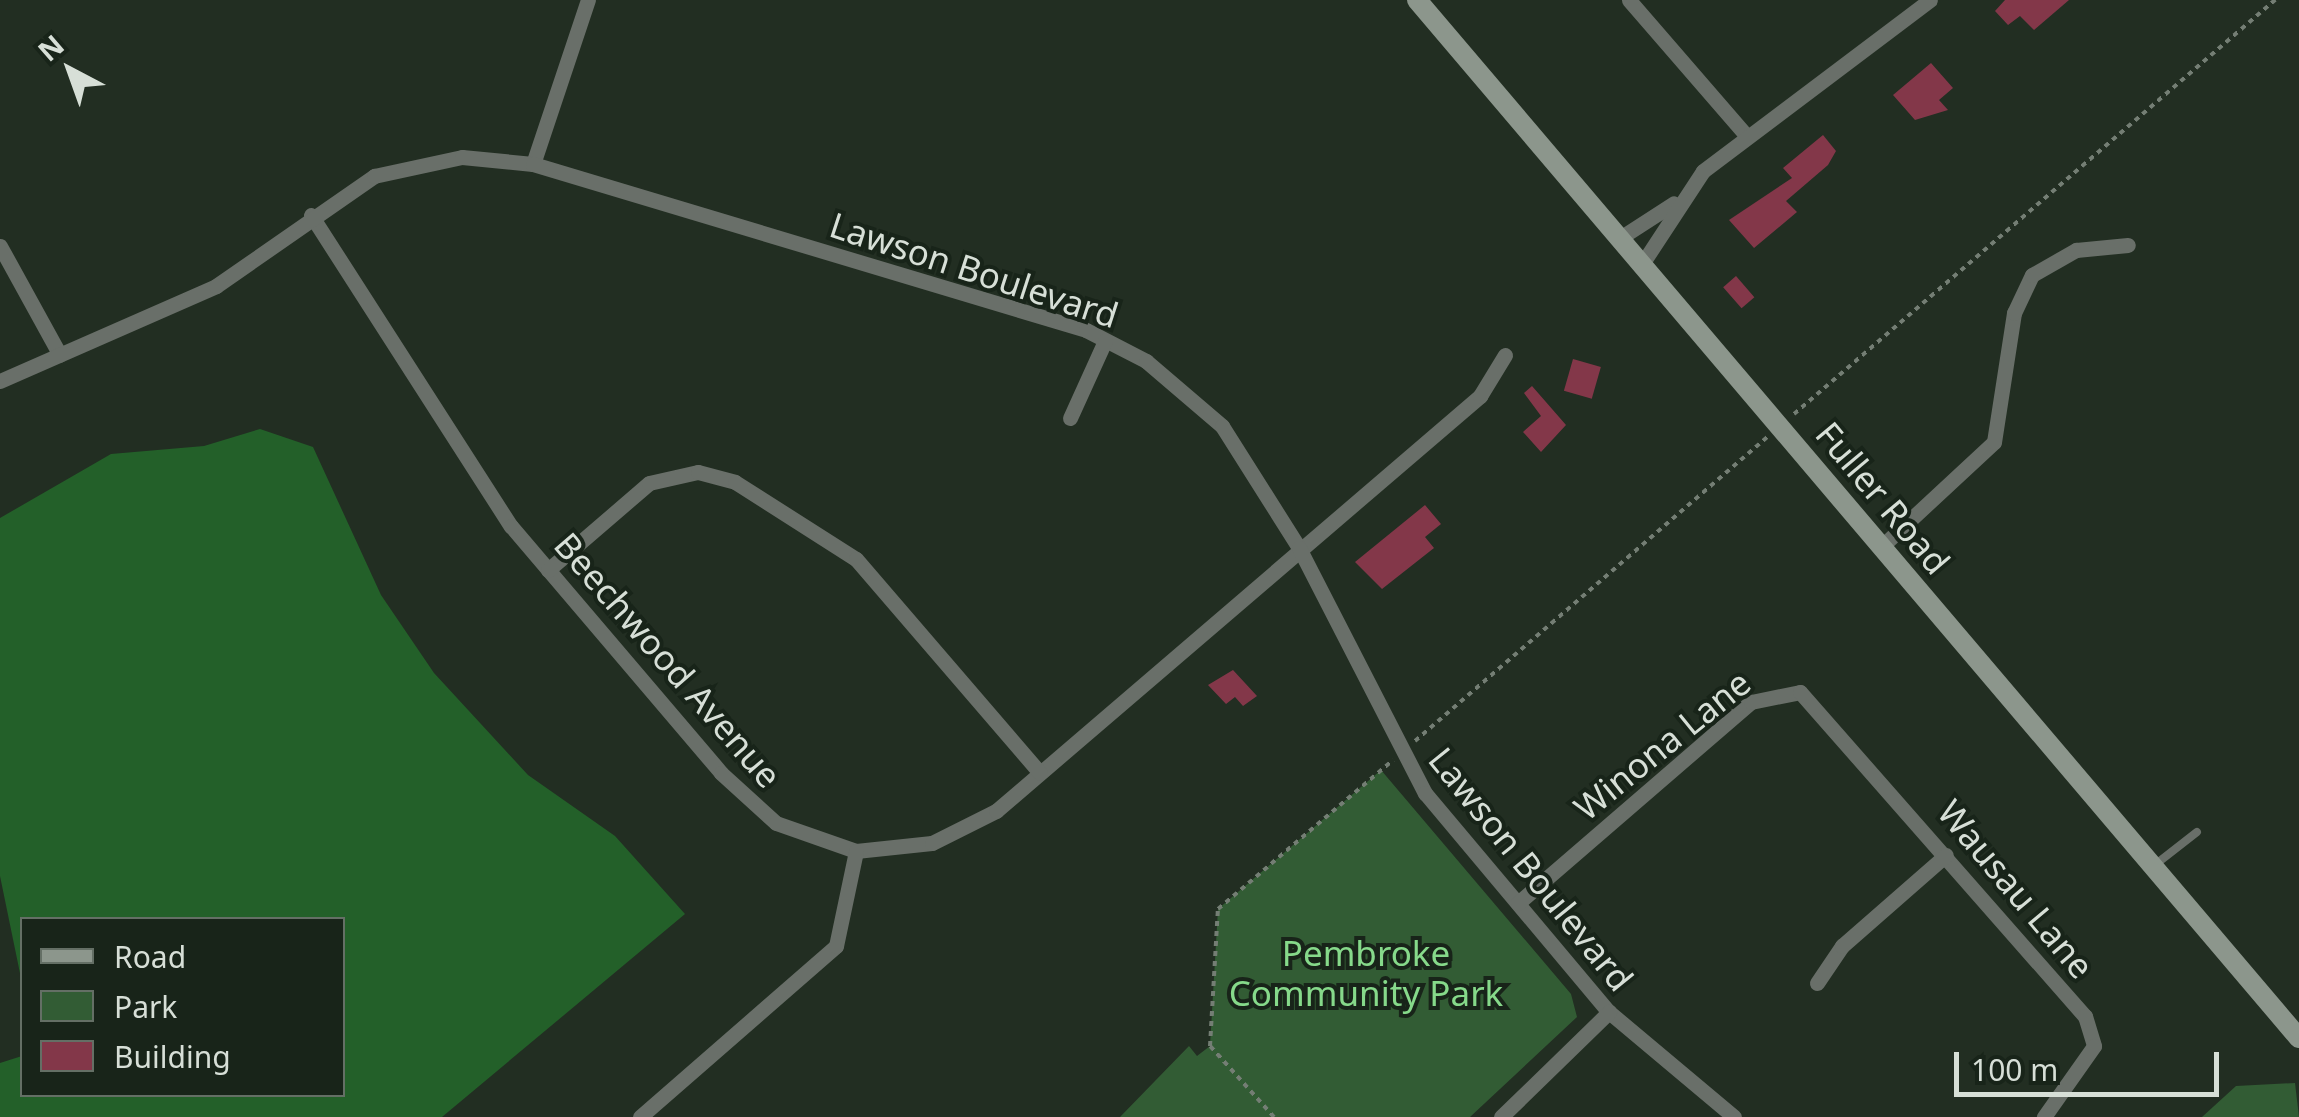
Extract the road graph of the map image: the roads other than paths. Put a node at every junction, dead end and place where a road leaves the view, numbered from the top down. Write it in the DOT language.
graph roads {
  1 [pos="588,0"];
  2 [pos="1416,0"];
  3 [pos="1630,0"];
  4 [pos="1930,0"];
  5 [pos="1746,134"];
  6 [pos="533,164"];
  7 [pos="1674,202"];
  8 [pos="311,215"];
  9 [pos="1620,238"];
  10 [pos="2128,245"];
  11 [pos="0,246"];
  12 [pos="1642,264"];
  13 [pos="1105,341"];
  14 [pos="1506,355"];
  15 [pos="60,356"];
  16 [pos="0,381"];
  17 [pos="1070,418"];
  18 [pos="1881,547"];
  19 [pos="1300,548"];
  20 [pos="548,570"];
  21 [pos="1846,737"];
  22 [pos="1040,773"];
  23 [pos="2197,832"];
  24 [pos="856,851"];
  25 [pos="1946,855"];
  26 [pos="2152,867"];
  27 [pos="1518,903"];
  28 [pos="1817,983"];
  29 [pos="1609,1012"];
  30 [pos="2299,1038"];
  31 [pos="640,1117"];
  32 [pos="1501,1117"];
  33 [pos="1734,1117"];
  34 [pos="2044,1117"];
  1 -- 6 [label="street"];
  2 -- 9 [label="street, Fuller Road"];
  3 -- 5 [label="street"];
  4 -- 5 [label="street"];
  5 -- 7 [label="street"];
  6 -- 8 [label="street, Lawson Boulevard"];
  6 -- 13 [label="street, Lawson Boulevard"];
  7 -- 9 [label="street"];
  7 -- 12 [label="street"];
  8 -- 15 [label="street, Lawson Boulevard"];
  8 -- 20 [label="street, Beechwood Avenue"];
  9 -- 12 [label="street, Fuller Road"];
  10 -- 18 [label="street"];
  11 -- 15 [label="street"];
  12 -- 18 [label="street, Fuller Road"];
  13 -- 17 [label="street"];
  13 -- 19 [label="street, Lawson Boulevard"];
  14 -- 19 [label="street, Beechwood Avenue"];
  15 -- 16 [label="street, Lawson Boulevard"];
  18 -- 26 [label="street, Fuller Road"];
  19 -- 22 [label="street, Beechwood Avenue"];
  19 -- 27 [label="street, Lawson Boulevard"];
  20 -- 22 [label="street"];
  20 -- 24 [label="street, Beechwood Avenue"];
  21 -- 25 [label="street, Wausau Lane"];
  21 -- 27 [label="street, Winona Lane"];
  22 -- 24 [label="street, Beechwood Avenue"];
  23 -- 26 [label="lane"];
  24 -- 31 [label="street"];
  25 -- 28 [label="street"];
  25 -- 34 [label="street, Wausau Lane"];
  26 -- 30 [label="street, Fuller Road"];
  27 -- 29 [label="street, Lawson Boulevard"];
  29 -- 32 [label="street"];
  29 -- 33 [label="street, Lawson Boulevard"];
}
